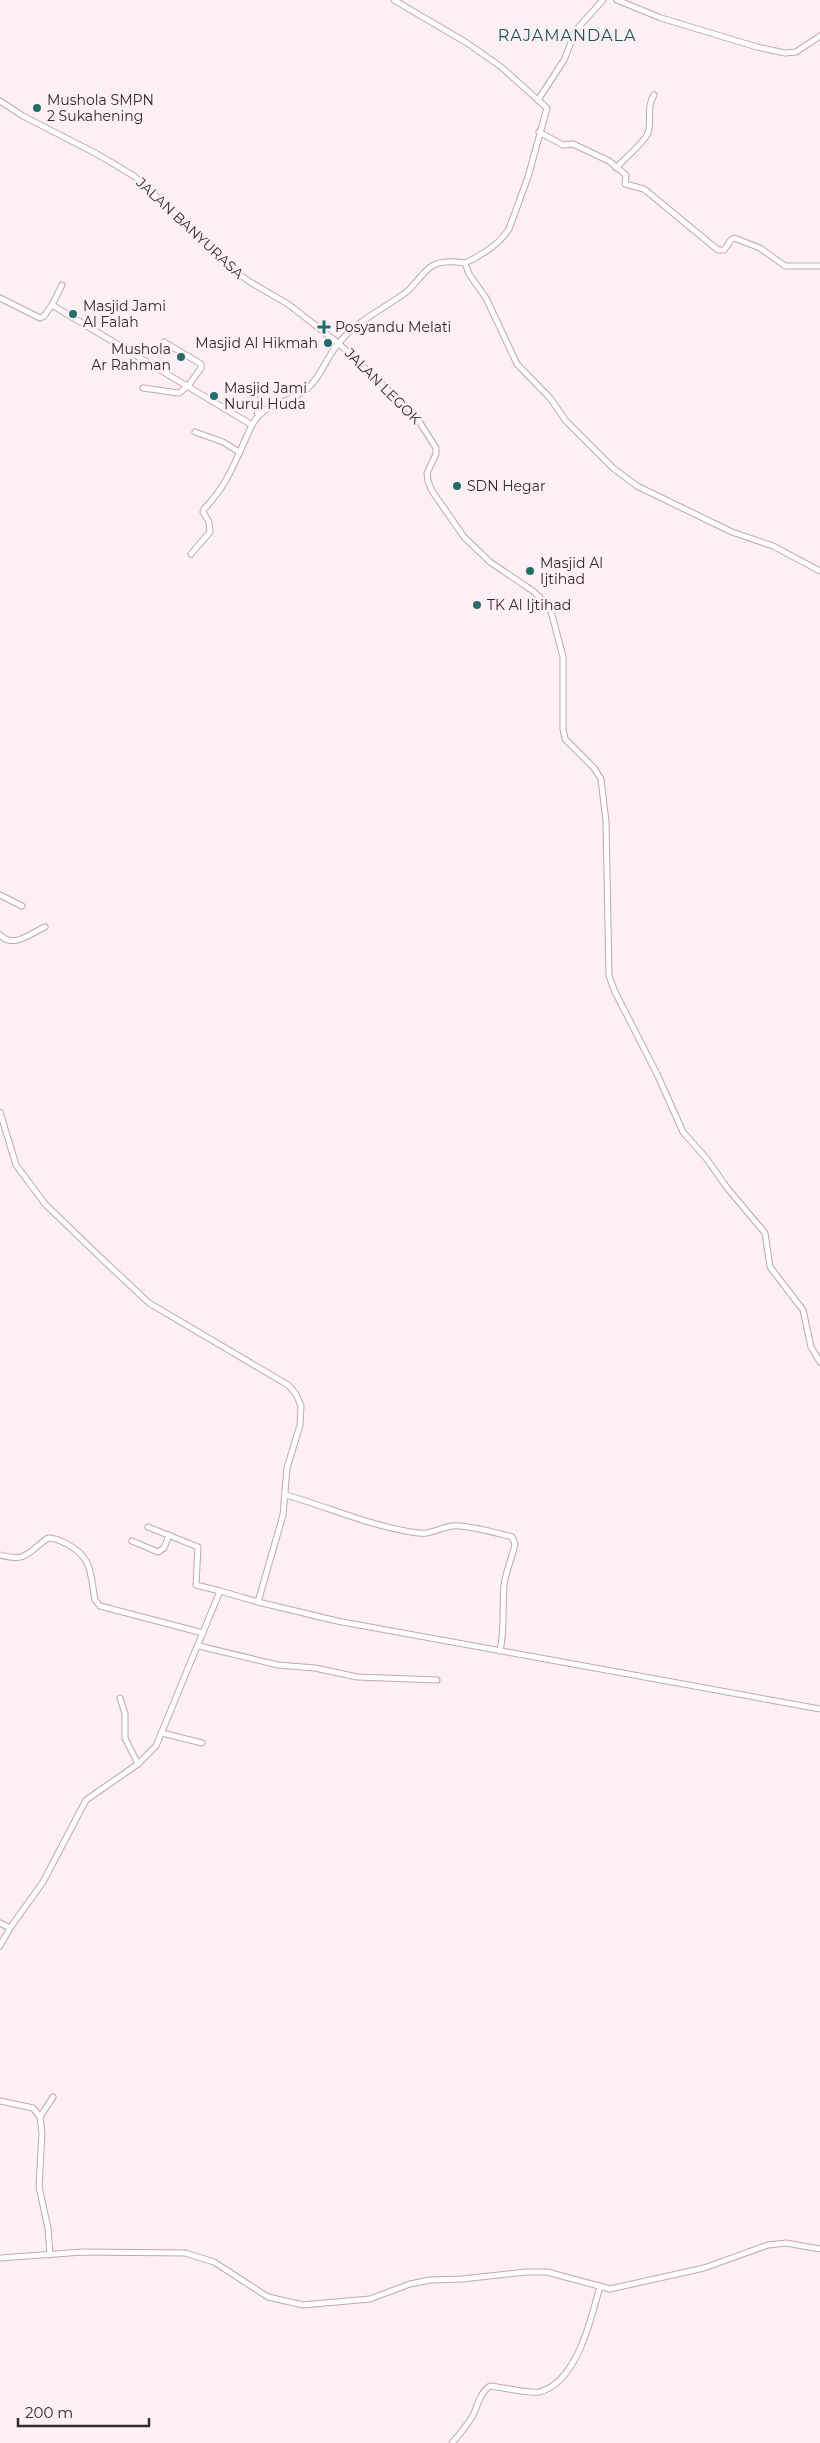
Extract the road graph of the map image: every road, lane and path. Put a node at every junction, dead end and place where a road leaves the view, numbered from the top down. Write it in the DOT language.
graph roads {
  1 [pos="394,0"];
  2 [pos="603,0"];
  3 [pos="617,0"];
  4 [pos="820,36"];
  5 [pos="654,95"];
  6 [pos="538,100"];
  7 [pos="0,101"];
  8 [pos="539,132"];
  9 [pos="616,168"];
  10 [pos="465,263"];
  11 [pos="820,266"];
  12 [pos="62,284"];
  13 [pos="0,298"];
  14 [pos="52,305"];
  15 [pos="164,342"];
  16 [pos="338,343"];
  17 [pos="188,386"];
  18 [pos="248,387"];
  19 [pos="143,388"];
  20 [pos="258,415"];
  21 [pos="252,424"];
  22 [pos="195,432"];
  23 [pos="239,452"];
  24 [pos="191,554"];
  25 [pos="820,571"];
  26 [pos="0,895"];
  27 [pos="22,906"];
  28 [pos="45,928"];
  29 [pos="0,934"];
  30 [pos="0,1112"];
  31 [pos="820,1362"];
  32 [pos="286,1495"];
  33 [pos="148,1527"];
  34 [pos="169,1535"];
  35 [pos="132,1541"];
  36 [pos="0,1555"];
  37 [pos="220,1591"];
  38 [pos="258,1602"];
  39 [pos="203,1634"];
  40 [pos="198,1646"];
  41 [pos="500,1651"];
  42 [pos="437,1680"];
  43 [pos="120,1698"];
  44 [pos="820,1709"];
  45 [pos="162,1733"];
  46 [pos="202,1743"];
  47 [pos="138,1764"];
  48 [pos="0,1923"];
  49 [pos="10,1928"];
  50 [pos="0,1946"];
  51 [pos="53,2097"];
  52 [pos="0,2102"];
  53 [pos="40,2117"];
  54 [pos="820,2249"];
  55 [pos="50,2255"];
  56 [pos="0,2258"];
  57 [pos="600,2286"];
  58 [pos="452,2443"];
  1 -- 6 [label="street"];
  2 -- 6 [label="street"];
  3 -- 4 [label="street"];
  5 -- 9 [label="street"];
  6 -- 8 [label="street"];
  7 -- 16 [label="street, JALAN BANYURASA"];
  8 -- 9 [label="street"];
  8 -- 10 [label="street"];
  9 -- 11 [label="street"];
  10 -- 16 [label="street"];
  10 -- 25 [label="street"];
  12 -- 14 [label="street"];
  13 -- 14 [label="street"];
  14 -- 17 [label="street"];
  15 -- 17 [label="street"];
  16 -- 20 [label="street"];
  16 -- 31 [label="street, JALAN LEGOK"];
  17 -- 19 [label="street"];
  17 -- 21 [label="street"];
  18 -- 20 [label="street"];
  20 -- 21 [label="street"];
  21 -- 23 [label="street"];
  22 -- 23 [label="street"];
  23 -- 24 [label="street"];
  26 -- 27 [label="street"];
  28 -- 29 [label="street"];
  30 -- 32 [label="street"];
  32 -- 38 [label="street"];
  32 -- 41 [label="street"];
  33 -- 34 [label="street"];
  34 -- 35 [label="street"];
  34 -- 37 [label="street"];
  36 -- 39 [label="street"];
  37 -- 38 [label="street"];
  37 -- 39 [label="street"];
  38 -- 41 [label="street"];
  39 -- 40 [label="street"];
  40 -- 42 [label="street"];
  40 -- 45 [label="street"];
  41 -- 44 [label="street"];
  43 -- 47 [label="street"];
  45 -- 46 [label="street"];
  45 -- 47 [label="street"];
  47 -- 49 [label="street"];
  48 -- 49 [label="street"];
  49 -- 50 [label="street"];
  51 -- 53 [label="street"];
  52 -- 53 [label="street"];
  53 -- 55 [label="street"];
  54 -- 57 [label="street"];
  55 -- 56 [label="street"];
  55 -- 57 [label="street"];
  57 -- 58 [label="street"];
}
